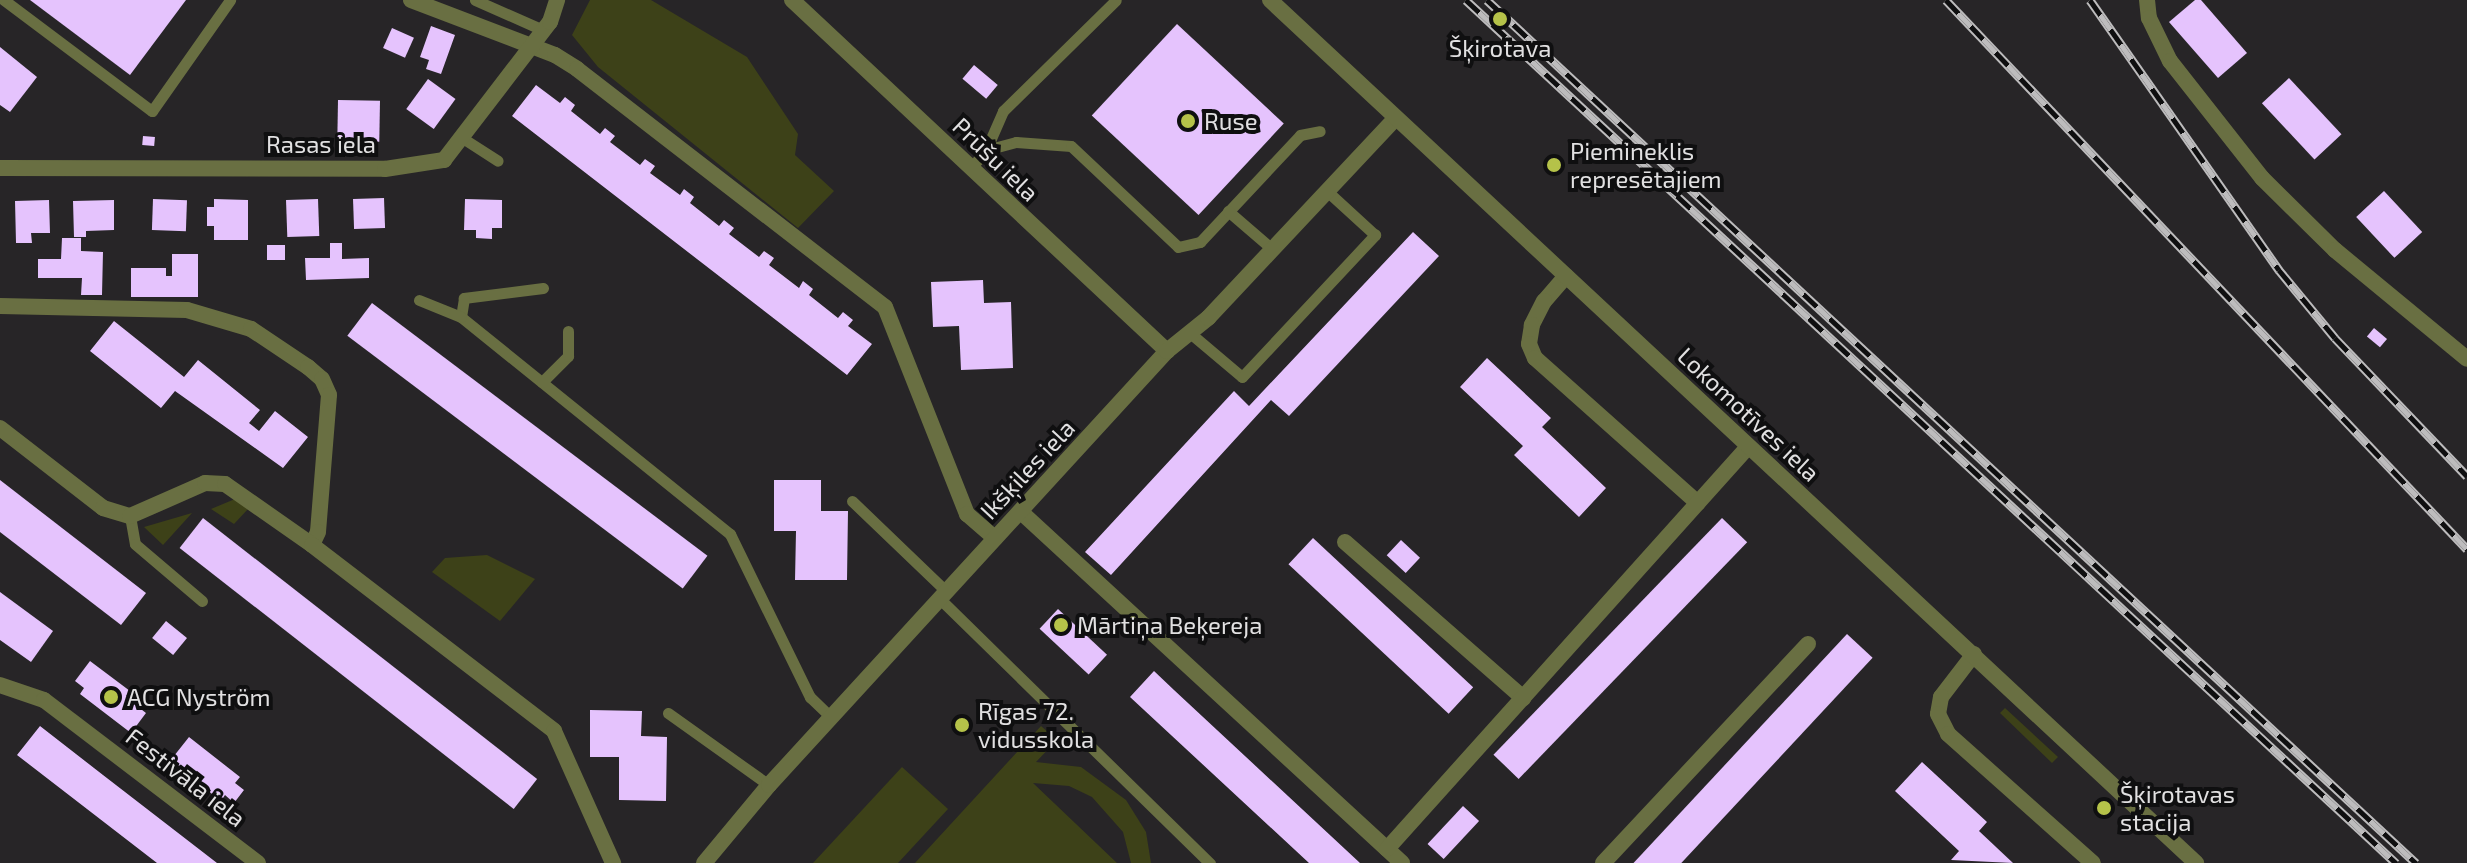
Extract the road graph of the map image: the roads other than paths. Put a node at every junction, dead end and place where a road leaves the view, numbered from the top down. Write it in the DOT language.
graph roads {
  1 [pos="4,0"];
  2 [pos="230,0"];
  3 [pos="411,0"];
  4 [pos="475,0"];
  5 [pos="557,0"];
  6 [pos="792,0"];
  7 [pos="1116,0"];
  8 [pos="1270,0"];
  9 [pos="2147,0"];
  10 [pos="543,30"];
  11 [pos="531,47"];
  12 [pos="1396,118"];
  13 [pos="1320,131"];
  14 [pos="464,139"];
  15 [pos="986,150"];
  16 [pos="498,161"];
  17 [pos="0,168"];
  18 [pos="971,168"];
  19 [pos="1327,191"];
  20 [pos="1228,211"];
  21 [pos="1272,249"];
  22 [pos="1566,276"];
  23 [pos="543,288"];
  24 [pos="419,300"];
  25 [pos="0,306"];
  26 [pos="461,317"];
  27 [pos="568,331"];
  28 [pos="1190,333"];
  29 [pos="1167,351"];
  30 [pos="2467,359"];
  31 [pos="542,382"];
  32 [pos="0,428"];
  33 [pos="1748,447"];
  34 [pos="852,501"];
  35 [pos="1698,503"];
  36 [pos="1021,512"];
  37 [pos="130,516"];
  38 [pos="995,538"];
  39 [pos="1345,542"];
  40 [pos="312,545"];
  41 [pos="943,595"];
  42 [pos="202,601"];
  43 [pos="1786,639"];
  44 [pos="1974,654"];
  45 [pos="1,684"];
  46 [pos="1523,698"];
  47 [pos="668,713"];
  48 [pos="831,717"];
  49 [pos="769,785"];
  50 [pos="1387,849"];
  51 [pos="258,863"];
  52 [pos="613,863"];
  53 [pos="704,863"];
  54 [pos="1210,863"];
  55 [pos="1402,863"];
  56 [pos="1603,863"];
  57 [pos="2093,863"];
  58 [pos="2195,863"];
  1 -- 2 [label="lane"];
  3 -- 11 [label="street"];
  4 -- 10 [label="lane"];
  5 -- 10 [label="street, Rasas iela"];
  6 -- 18 [label="street, Prūšu iela"];
  7 -- 15 [label="lane"];
  8 -- 12 [label="street, Lokomotīves iela"];
  9 -- 30 [label="street"];
  10 -- 11 [label="street, Rasas iela"];
  11 -- 14 [label="street, Rasas iela"];
  11 -- 38 [label="street"];
  12 -- 19 [label="street, Ikšķiles iela"];
  12 -- 22 [label="street, Lokomotīves iela"];
  13 -- 20 [label="lane"];
  14 -- 16 [label="lane"];
  14 -- 17 [label="street, Rasas iela"];
  15 -- 18 [label="lane"];
  15 -- 20 [label="lane"];
  18 -- 29 [label="street, Prūšu iela"];
  19 -- 21 [label="street, Ikšķiles iela"];
  19 -- 28 [label="lane"];
  20 -- 21 [label="lane"];
  21 -- 28 [label="street, Ikšķiles iela"];
  22 -- 33 [label="street, Lokomotīves iela"];
  22 -- 35 [label="street"];
  23 -- 26 [label="lane"];
  24 -- 26 [label="lane"];
  25 -- 40 [label="street"];
  26 -- 31 [label="lane"];
  27 -- 31 [label="lane"];
  28 -- 29 [label="street, Ikšķiles iela"];
  29 -- 36 [label="street, Ikšķiles iela"];
  31 -- 48 [label="lane"];
  32 -- 37 [label="street"];
  33 -- 35 [label="street"];
  33 -- 44 [label="street, Lokomotīves iela"];
  34 -- 41 [label="lane"];
  35 -- 46 [label="street"];
  36 -- 38 [label="street, Ikšķiles iela"];
  36 -- 50 [label="street"];
  37 -- 40 [label="street"];
  37 -- 42 [label="lane"];
  38 -- 41 [label="street, Ikšķiles iela"];
  39 -- 46 [label="street"];
  40 -- 52 [label="street"];
  41 -- 48 [label="street, Ikšķiles iela"];
  41 -- 54 [label="lane"];
  43 -- 56 [label="street"];
  44 -- 57 [label="street"];
  44 -- 58 [label="street, Lokomotīves iela"];
  45 -- 51 [label="street, Festivāla iela"];
  46 -- 50 [label="street"];
  47 -- 49 [label="lane"];
  48 -- 49 [label="street, Ikšķiles iela"];
  49 -- 53 [label="street, Ikšķiles iela"];
  50 -- 55 [label="street"];
}
